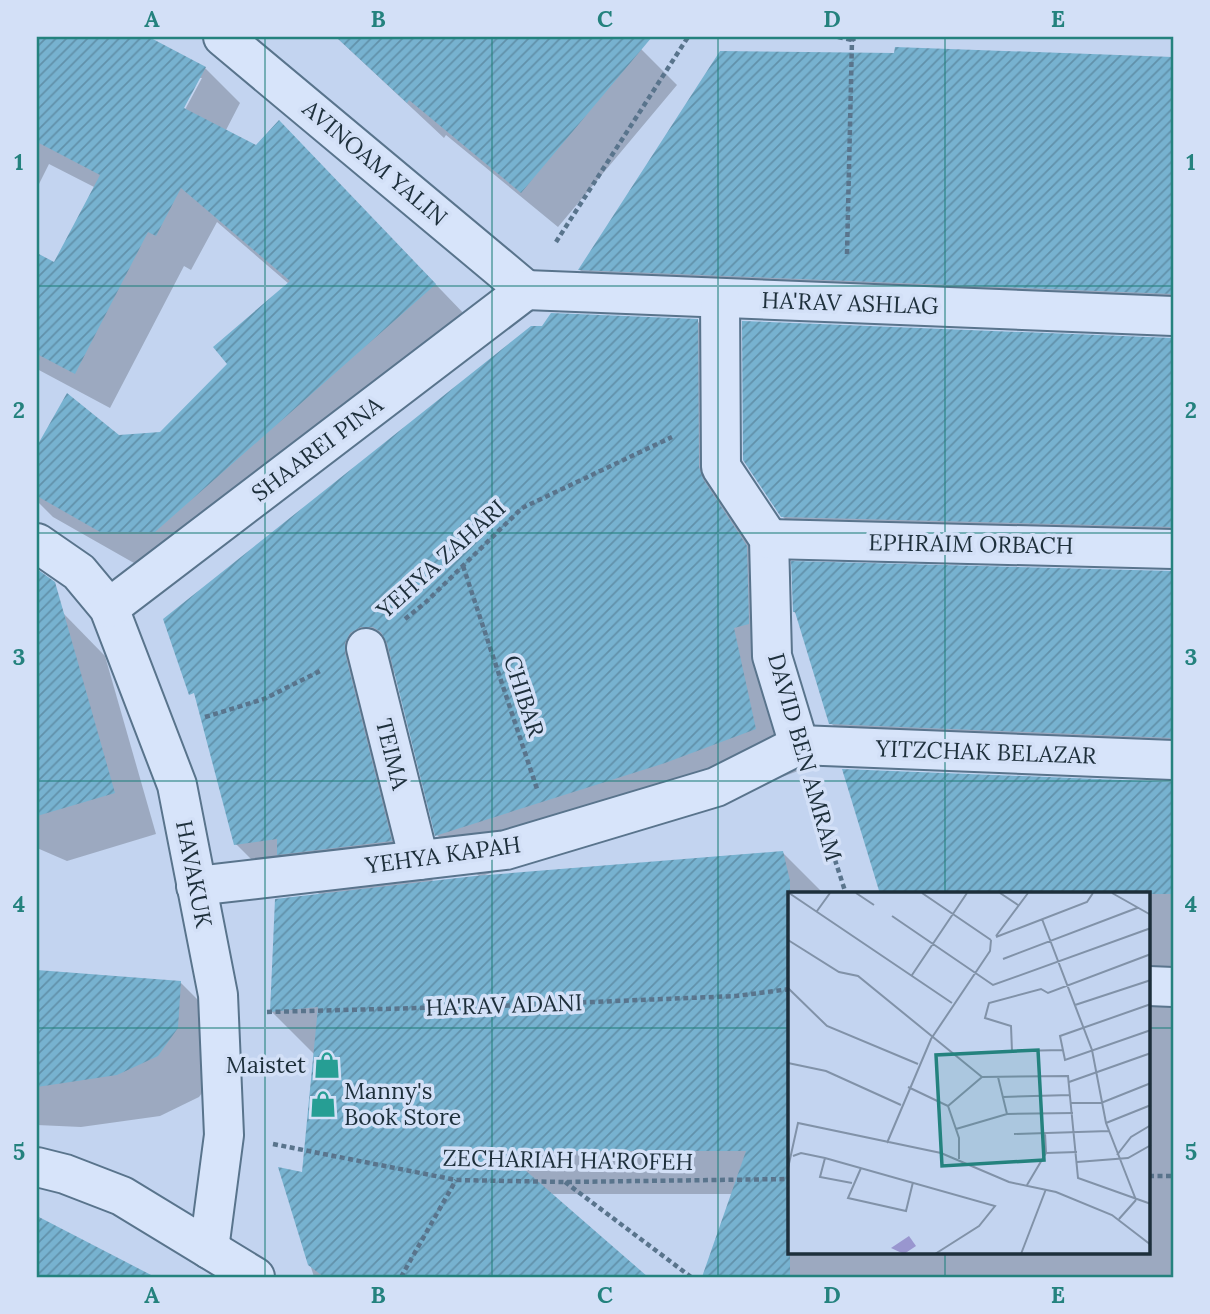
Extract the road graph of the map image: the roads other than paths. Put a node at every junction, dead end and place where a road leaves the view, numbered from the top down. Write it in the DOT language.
graph roads {
  1 [pos="238,42"];
  2 [pos="526,290"];
  3 [pos="720,298"];
  4 [pos="1173,316"];
  5 [pos="769,538"];
  6 [pos="37,543"];
  7 [pos="1173,549"];
  8 [pos="109,608"];
  9 [pos="366,648"];
  10 [pos="799,745"];
  11 [pos="1173,760"];
  12 [pos="419,860"];
  13 [pos="197,886"];
  14 [pos="1150,986"];
  15 [pos="1173,987"];
  16 [pos="37,1167"];
  17 [pos="209,1250"];
  18 [pos="255,1277"];
  1 -- 2 [label="street, AVINOAM YALIN"];
  2 -- 3 [label="street, HA'RAV ASHLAG"];
  2 -- 8 [label="street, SHAAREI PINA"];
  3 -- 4 [label="street, HA'RAV ASHLAG"];
  3 -- 5 [label="street"];
  5 -- 7 [label="street, EPHRAIM ORBACH"];
  5 -- 10 [label="street, DAVID BEN AMRAM"];
  6 -- 8 [label="street, HAVAKUK"];
  8 -- 13 [label="street, HAVAKUK"];
  9 -- 12 [label="street, TEIMA"];
  10 -- 11 [label="street, YITZCHAK BELAZAR"];
  10 -- 12 [label="street, YEHYA KAPAH"];
  12 -- 13 [label="street, YEHYA KAPAH"];
  13 -- 17 [label="street, HAVAKUK"];
  14 -- 15 [label="street"];
  16 -- 17 [label="street"];
  17 -- 18 [label="street"];
}
